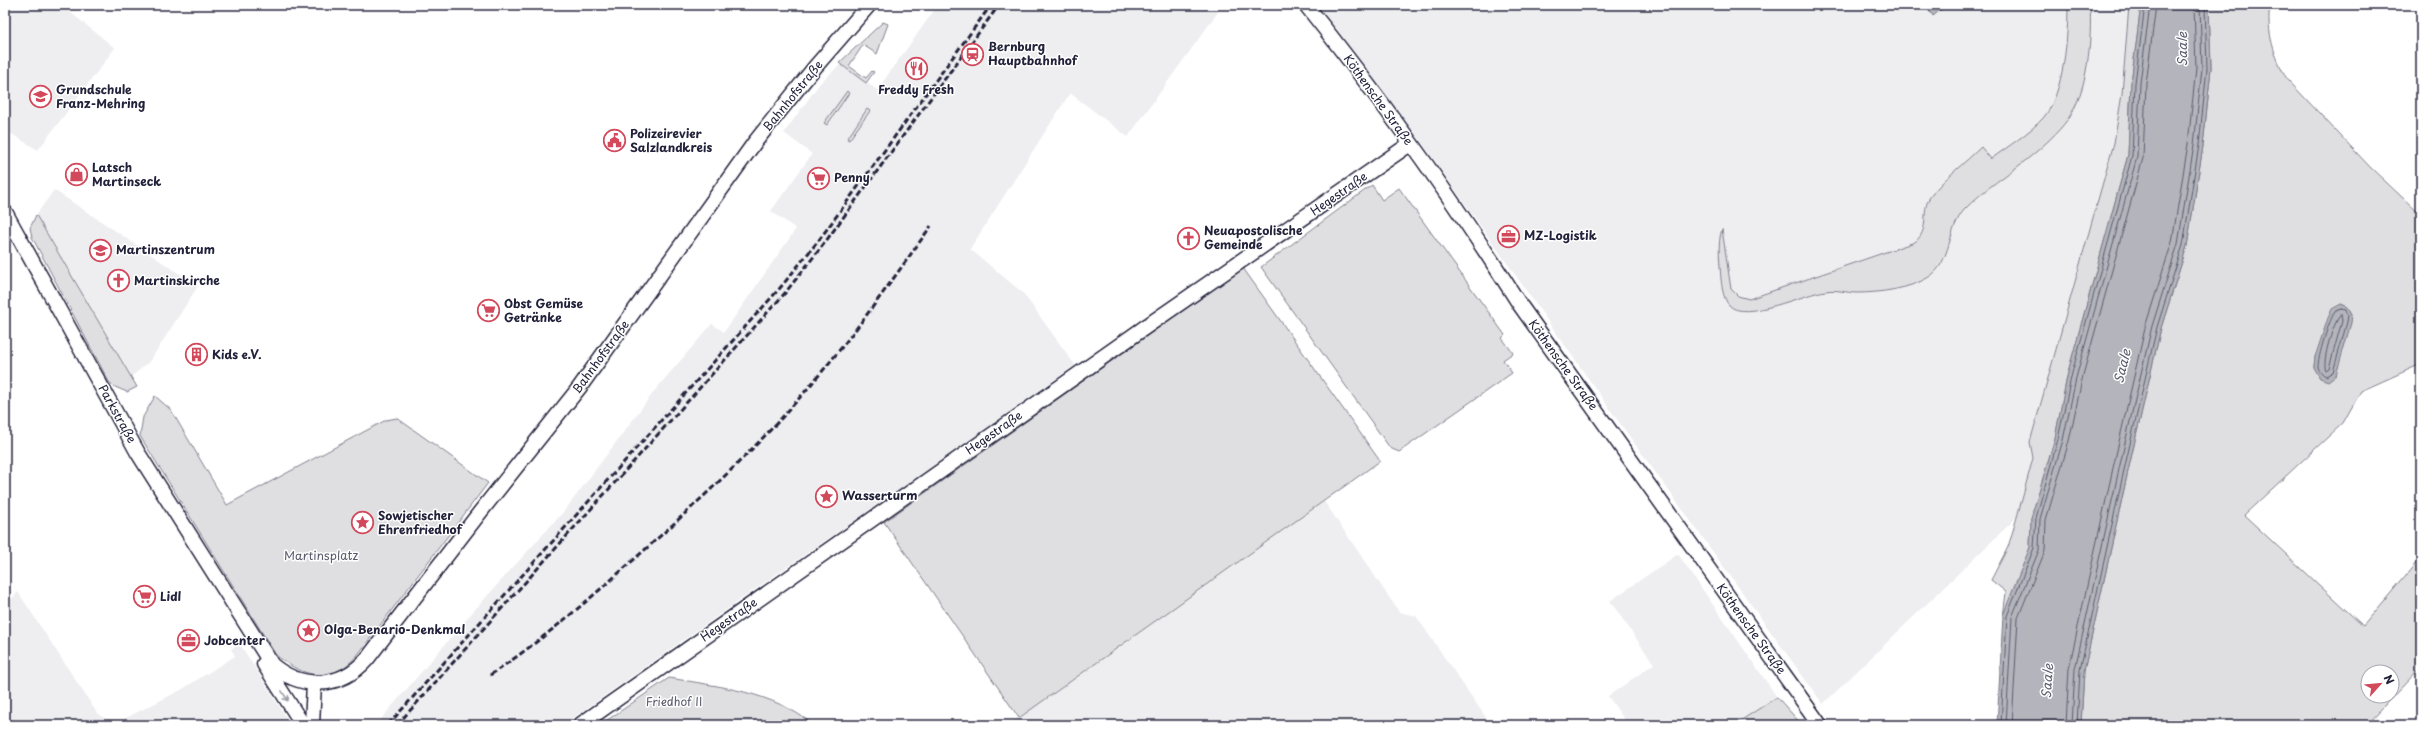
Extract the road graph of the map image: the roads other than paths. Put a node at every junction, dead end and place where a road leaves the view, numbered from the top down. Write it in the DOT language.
graph roads {
  1 [pos="869,5"];
  2 [pos="1306,5"];
  3 [pos="1410,144"];
  4 [pos="7,222"];
  5 [pos="231,601"];
  6 [pos="314,683"];
  7 [pos="303,725"];
  8 [pos="312,725"];
  9 [pos="580,725"];
  10 [pos="1820,725"];
  1 -- 6 [label="main road, Bahnhofstraße"];
  2 -- 3 [label="main road, Köthensche Straße"];
  3 -- 9 [label="main road, Hegestraße"];
  3 -- 10 [label="main road, Köthensche Straße"];
  4 -- 5 [label="main road, Parkstraße"];
  5 -- 6 [label="main road, Parkstraße"];
  5 -- 7 [label="main road, Parkstraße, one-way"];
  6 -- 8 [label="main road"];
}
